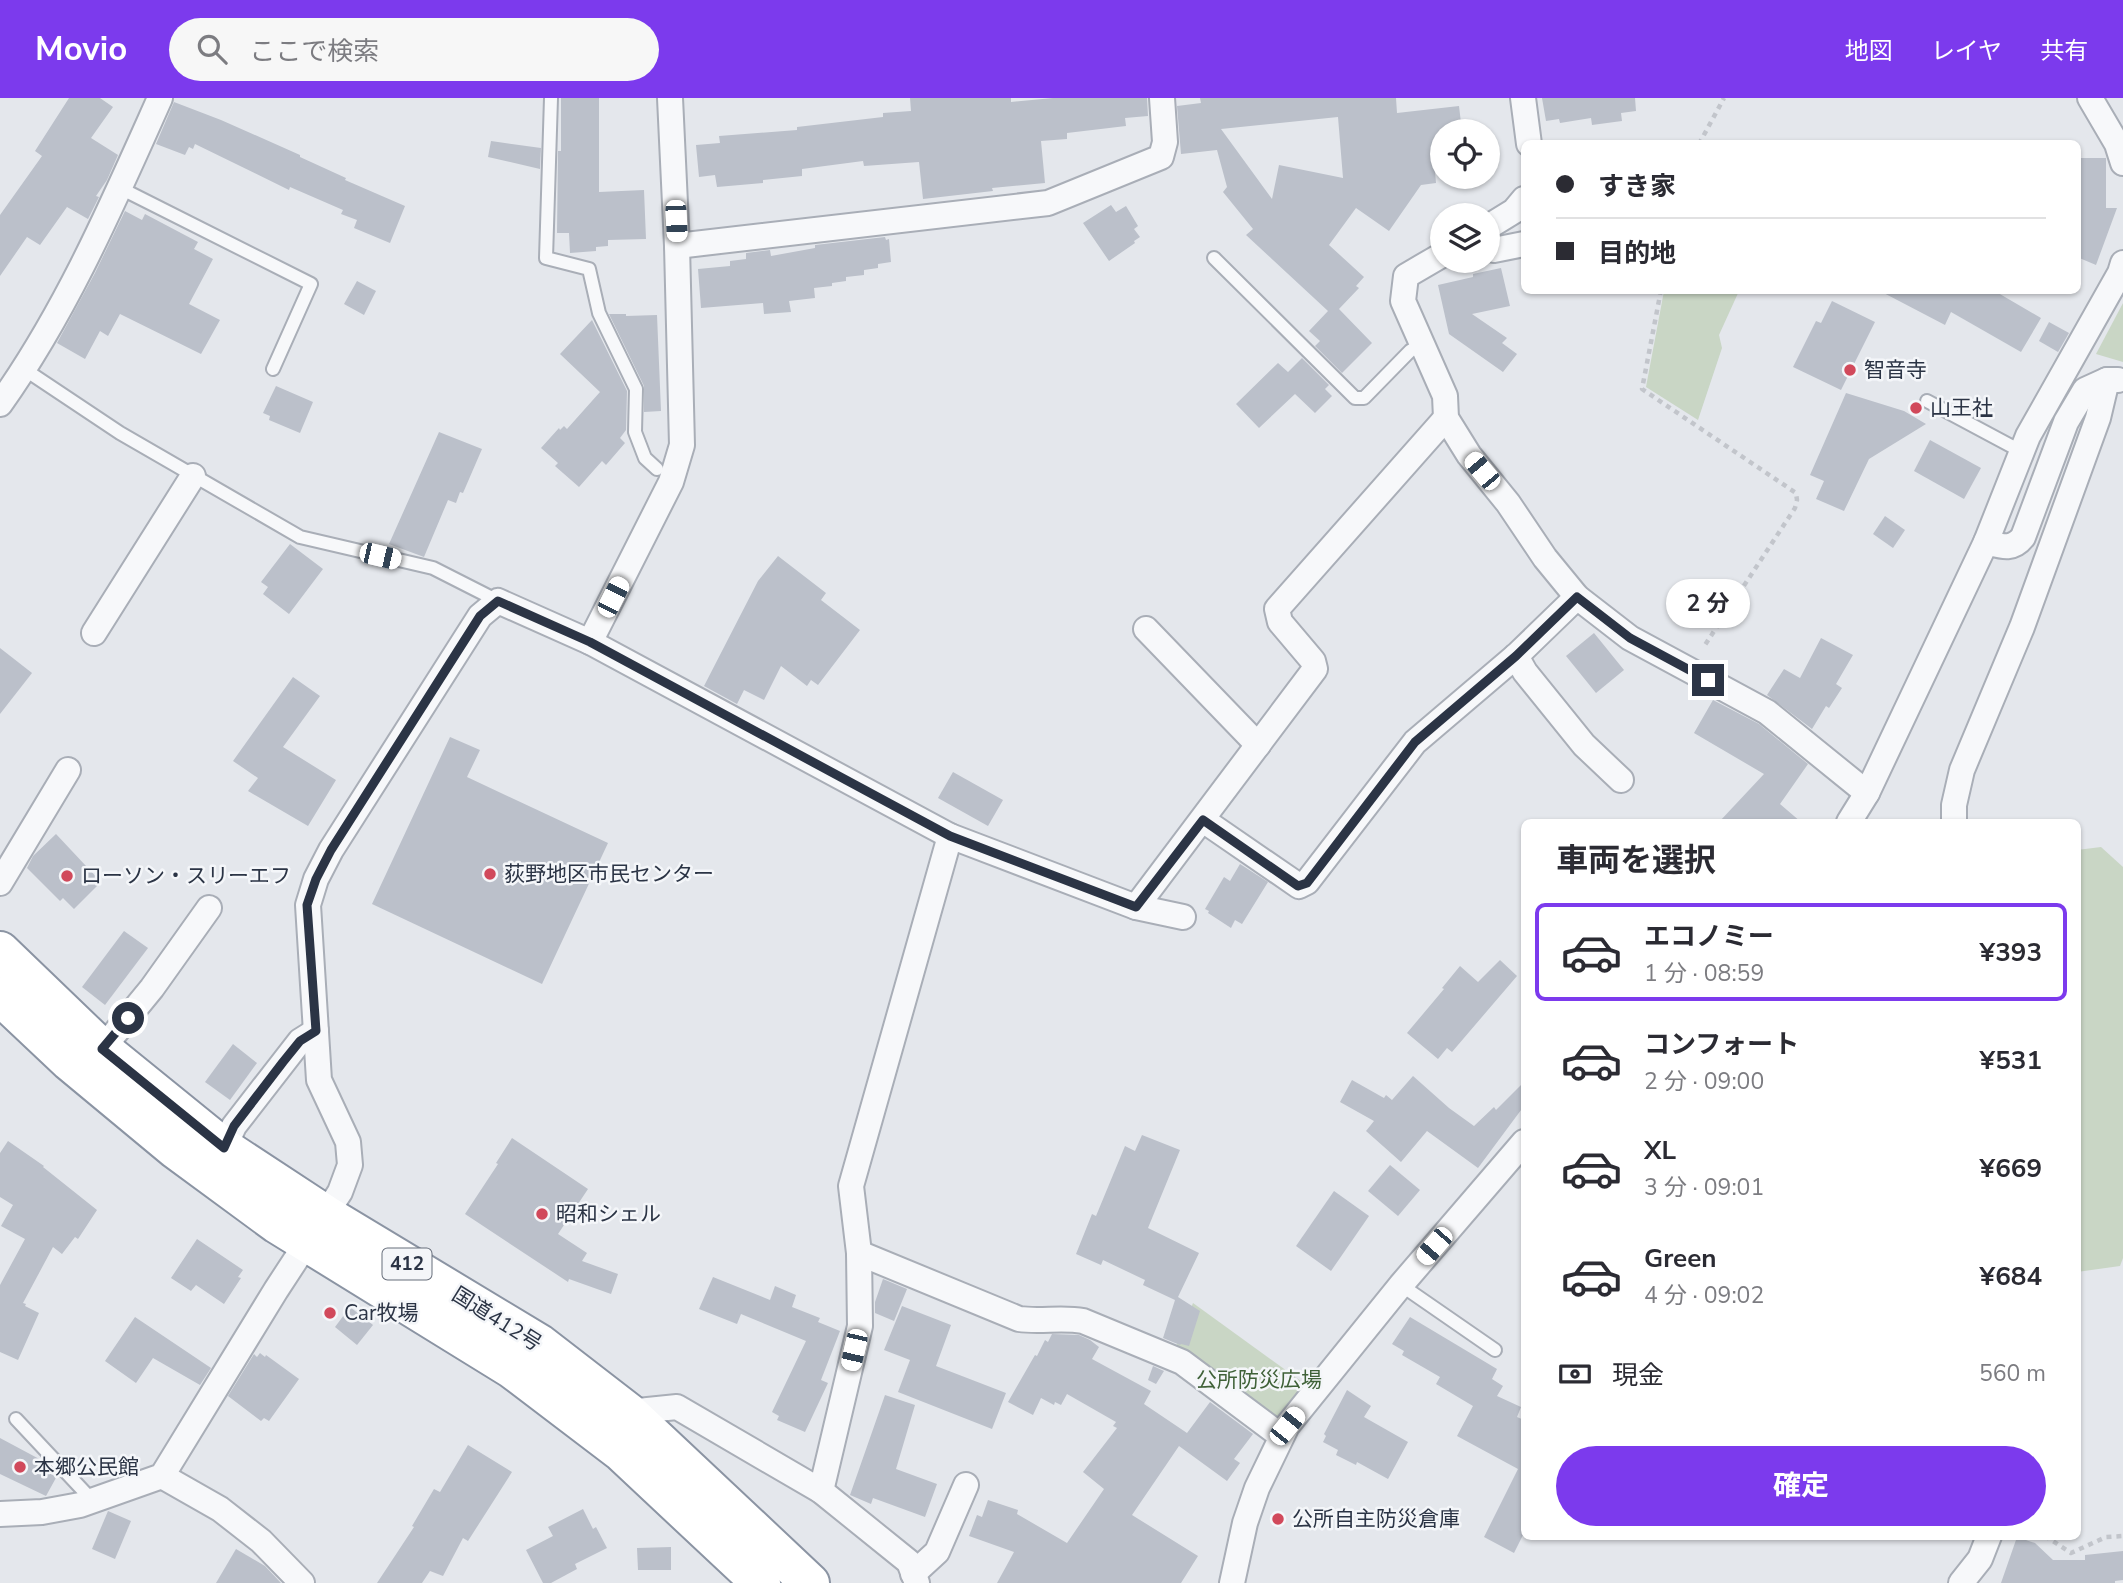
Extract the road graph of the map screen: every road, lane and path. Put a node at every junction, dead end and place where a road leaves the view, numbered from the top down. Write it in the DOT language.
graph roads {
  1 [pos="160,98"];
  2 [pos="551,98"];
  3 [pos="670,98"];
  4 [pos="1162,98"];
  5 [pos="1522,98"];
  6 [pos="1724,98"];
  7 [pos="2090,98"];
  8 [pos="1527,140"];
  9 [pos="1701,140"];
  10 [pos="2123,163"];
  11 [pos="120,188"];
  12 [pos="1521,203"];
  13 [pos="1500,220"];
  14 [pos="1521,245"];
  15 [pos="677,246"];
  16 [pos="1500,249"];
  17 [pos="1214,258"];
  18 [pos="1430,262"];
  19 [pos="2123,263"];
  20 [pos="1660,294"];
  21 [pos="1422,344"];
  22 [pos="24,369"];
  23 [pos="273,369"];
  24 [pos="2115,380"];
  25 [pos="1927,401"];
  26 [pos="0,404"];
  27 [pos="1446,418"];
  28 [pos="2022,450"];
  29 [pos="193,476"];
  30 [pos="664,476"];
  31 [pos="1986,542"];
  32 [pos="1577,597"];
  33 [pos="498,601"];
  34 [pos="1146,629"];
  35 [pos="94,633"];
  36 [pos="590,642"];
  37 [pos="1516,656"];
  38 [pos="1689,669"];
  39 [pos="1258,745"];
  40 [pos="68,770"];
  41 [pos="1621,780"];
  42 [pos="1867,793"];
  43 [pos="1851,819"];
  44 [pos="1954,819"];
  45 [pos="1203,820"];
  46 [pos="950,836"];
  47 [pos="0,883"];
  48 [pos="1136,907"];
  49 [pos="209,908"];
  50 [pos="1183,917"];
  51 [pos="0,951"];
  52 [pos="0,996"];
  53 [pos="316,1031"];
  54 [pos="102,1049"];
  55 [pos="1521,1145"];
  56 [pos="224,1148"];
  57 [pos="317,1229"];
  58 [pos="859,1253"];
  59 [pos="1401,1285"];
  60 [pos="1496,1350"];
  61 [pos="628,1412"];
  62 [pos="16,1419"];
  63 [pos="1282,1436"];
  64 [pos="162,1476"];
  65 [pos="966,1485"];
  66 [pos="821,1491"];
  67 [pos="92,1500"];
  68 [pos="0,1514"];
  69 [pos="2123,1536"];
  70 [pos="1987,1540"];
  71 [pos="2051,1540"];
  72 [pos="915,1578"];
  73 [pos="302,1583"];
  74 [pos="761,1583"];
  75 [pos="810,1583"];
  76 [pos="1232,1583"];
  77 [pos="1961,1583"];
  1 -- 11 [label="street"];
  2 -- 30 [label="lane"];
  3 -- 15 [label="street"];
  4 -- 15 [label="street"];
  5 -- 8 [label="street"];
  6 -- 9 [label="path"];
  7 -- 10 [label="street"];
  11 -- 22 [label="street"];
  11 -- 23 [label="lane"];
  12 -- 13 [label="street"];
  14 -- 16 [label="street"];
  15 -- 30 [label="street"];
  17 -- 21 [label="lane"];
  18 -- 21 [label="street"];
  19 -- 28 [label="street"];
  20 -- 38 [label="path"];
  21 -- 27 [label="street"];
  22 -- 26 [label="street"];
  22 -- 29 [label="lane"];
  24 -- 31 [label="street"];
  24 -- 44 [label="street"];
  25 -- 28 [label="lane"];
  27 -- 32 [label="street"];
  27 -- 39 [label="street"];
  28 -- 31 [label="street"];
  29 -- 33 [label="lane"];
  29 -- 35 [label="street"];
  30 -- 36 [label="street"];
  31 -- 42 [label="street"];
  32 -- 37 [label="street"];
  32 -- 38 [label="street"];
  33 -- 36 [label="street"];
  33 -- 53 [label="street"];
  34 -- 39 [label="street"];
  36 -- 46 [label="street"];
  37 -- 41 [label="street"];
  37 -- 45 [label="street"];
  38 -- 42 [label="street"];
  39 -- 45 [label="street"];
  40 -- 47 [label="street"];
  42 -- 43 [label="street"];
  45 -- 48 [label="street"];
  46 -- 48 [label="street"];
  46 -- 58 [label="street"];
  48 -- 50 [label="street"];
  49 -- 54 [label="street"];
  51 -- 54 [label="highway, 国道412号 / 412"];
  52 -- 57 [label="highway, 国道412号 / 412"];
  53 -- 56 [label="street"];
  53 -- 57 [label="street"];
  54 -- 56 [label="highway, 国道412号 / 412"];
  55 -- 59 [label="street"];
  56 -- 57 [label="highway, 国道412号 / 412"];
  57 -- 61 [label="highway, 国道412号 / 412"];
  57 -- 64 [label="street"];
  57 -- 74 [label="highway, 国道412号 / 412"];
  58 -- 63 [label="street"];
  58 -- 66 [label="street"];
  59 -- 60 [label="lane"];
  59 -- 63 [label="street"];
  61 -- 66 [label="street"];
  61 -- 75 [label="highway, 国道412号 / 412"];
  62 -- 67 [label="lane"];
  63 -- 76 [label="street"];
  64 -- 67 [label="street"];
  64 -- 73 [label="street"];
  65 -- 72 [label="street"];
  66 -- 72 [label="street"];
  67 -- 68 [label="street"];
  69 -- 71 [label="path"];
  70 -- 77 [label="street"];
}
